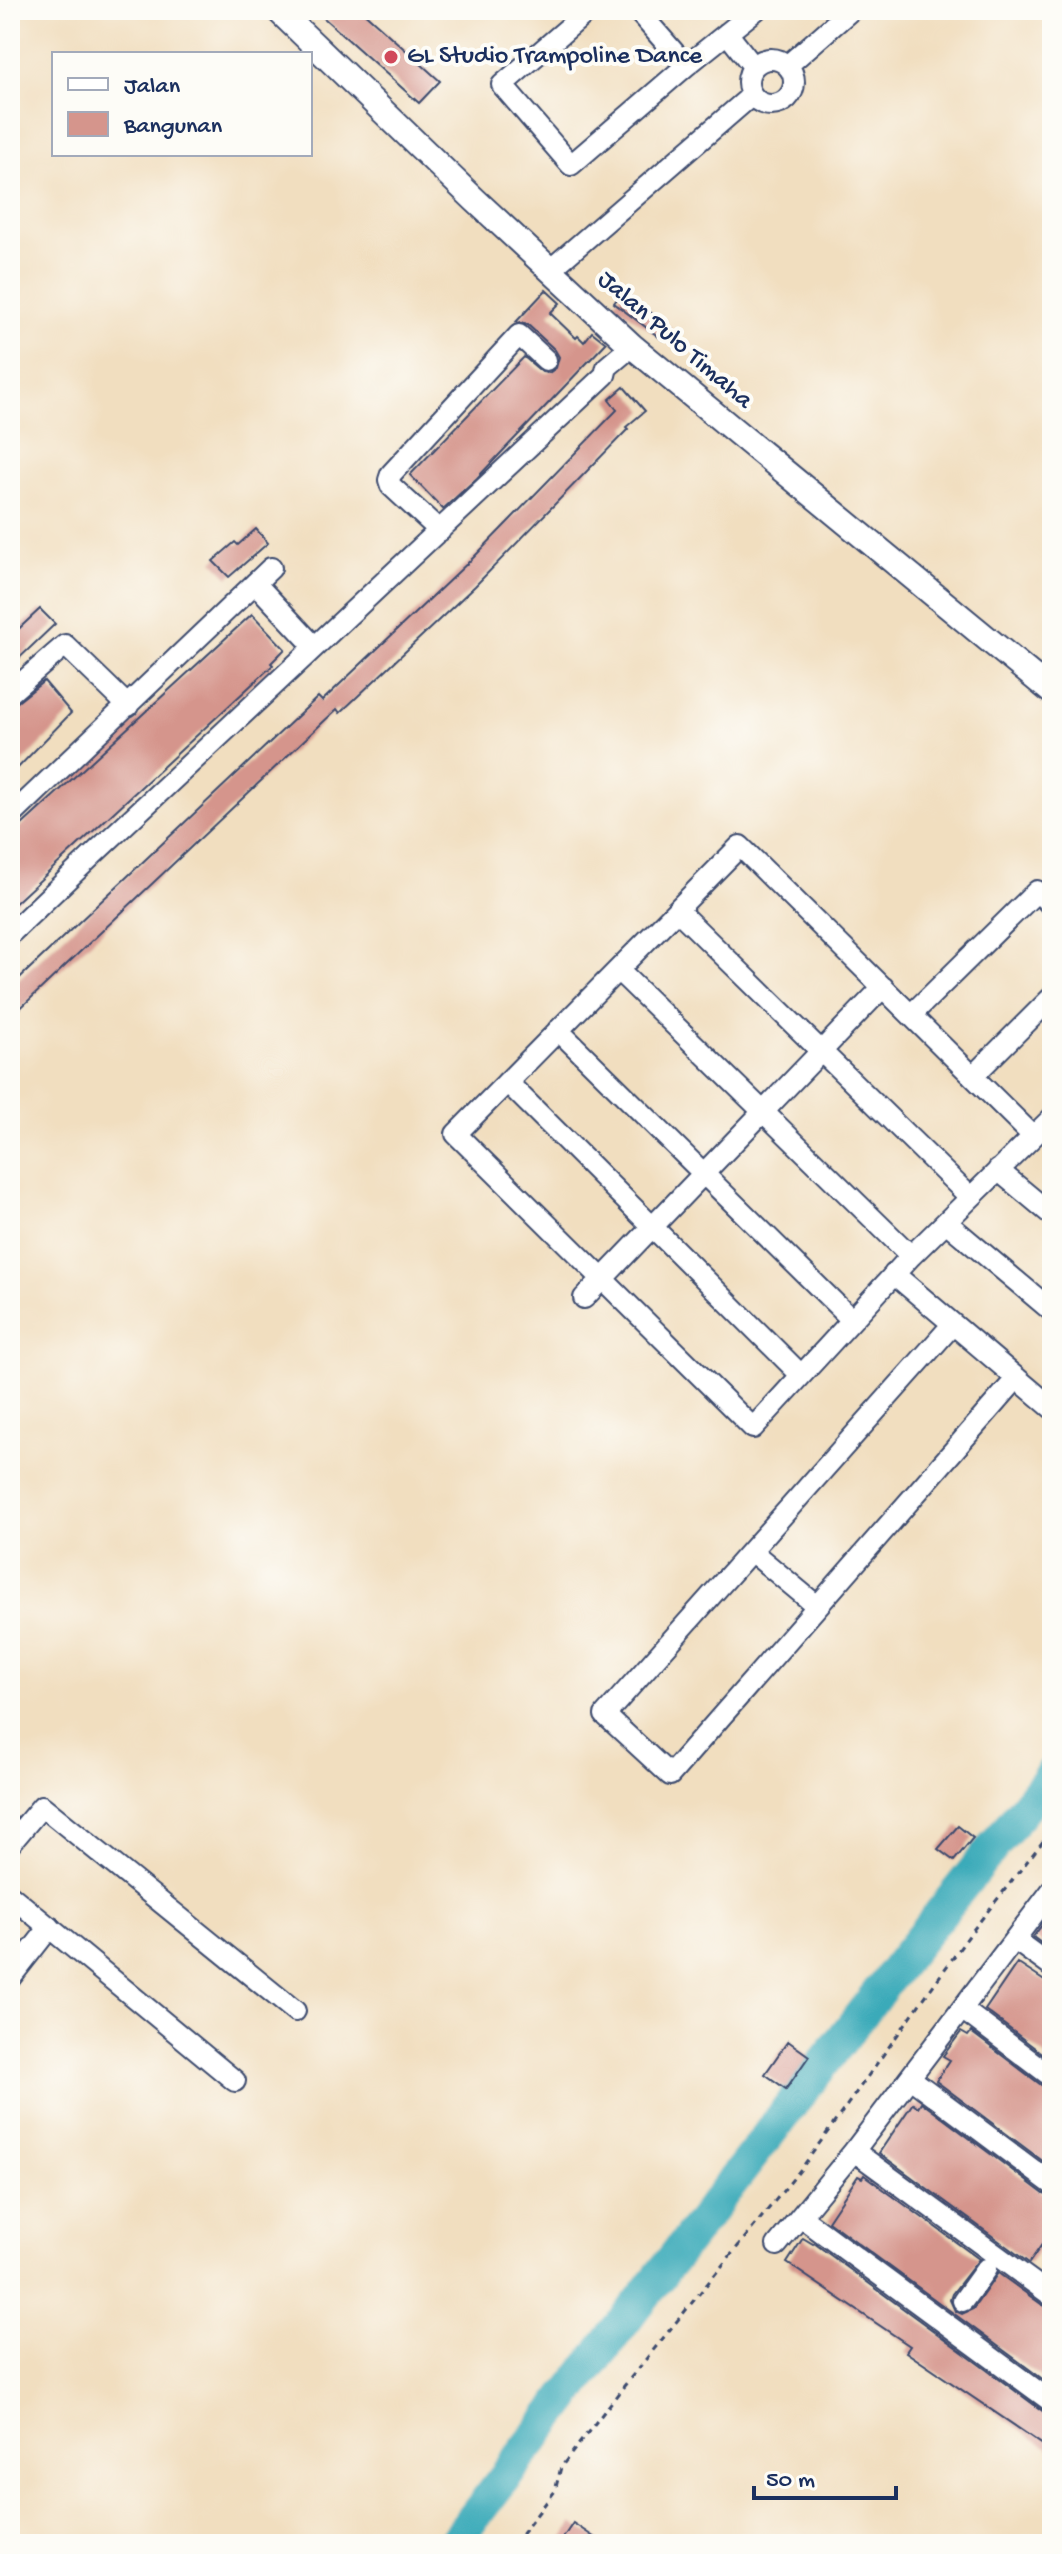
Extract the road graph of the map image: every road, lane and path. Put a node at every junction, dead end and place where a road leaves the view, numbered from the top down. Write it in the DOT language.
graph roads {
  1 [pos="278,10"];
  2 [pos="589,10"];
  3 [pos="637,10"];
  4 [pos="754,10"];
  5 [pos="851,10"];
  6 [pos="727,33"];
  7 [pos="788,65"];
  8 [pos="686,66"];
  9 [pos="753,66"];
  10 [pos="751,96"];
  11 [pos="550,270"];
  12 [pos="636,350"];
  13 [pos="546,360"];
  14 [pos="440,531"];
  15 [pos="271,568"];
  16 [pos="255,583"];
  17 [pos="314,646"];
  18 [pos="1052,692"];
  19 [pos="10,693"];
  20 [pos="128,706"];
  21 [pos="10,817"];
  22 [pos="1052,906"];
  23 [pos="677,910"];
  24 [pos="10,934"];
  25 [pos="618,970"];
  26 [pos="883,987"];
  27 [pos="1052,997"];
  28 [pos="911,1015"];
  29 [pos="558,1030"];
  30 [pos="821,1051"];
  31 [pos="973,1076"];
  32 [pos="507,1082"];
  33 [pos="763,1112"];
  34 [pos="1052,1119"];
  35 [pos="1033,1136"];
  36 [pos="998,1170"];
  37 [pos="703,1174"];
  38 [pos="970,1197"];
  39 [pos="1052,1215"];
  40 [pos="946,1222"];
  41 [pos="652,1227"];
  42 [pos="911,1256"];
  43 [pos="894,1274"];
  44 [pos="602,1279"];
  45 [pos="584,1298"];
  46 [pos="1052,1311"];
  47 [pos="852,1320"];
  48 [pos="953,1324"];
  49 [pos="801,1375"];
  50 [pos="1017,1378"];
  51 [pos="1052,1408"];
  52 [pos="751,1551"];
  53 [pos="817,1606"];
  54 [pos="1052,1830"];
  55 [pos="10,1844"];
  56 [pos="1052,1890"];
  57 [pos="10,1895"];
  58 [pos="50,1927"];
  59 [pos="1015,1940"];
  60 [pos="1052,1967"];
  61 [pos="10,1978"];
  62 [pos="962,2009"];
  63 [pos="295,2011"];
  64 [pos="1052,2077"];
  65 [pos="910,2078"];
  66 [pos="235,2081"];
  67 [pos="854,2151"];
  68 [pos="1052,2184"];
  69 [pos="801,2217"];
  70 [pos="777,2245"];
  71 [pos="992,2260"];
  72 [pos="1048,2285"];
  73 [pos="963,2301"];
  74 [pos="1052,2402"];
  75 [pos="514,2544"];
  1 -- 11 [label="street, Jalan Pulo Timaha"];
  2 -- 8 [label="street"];
  3 -- 8 [label="street"];
  4 -- 6 [label="street"];
  5 -- 7 [label="street"];
  6 -- 8 [label="street"];
  6 -- 9 [label="street"];
  7 -- 9 [label="street"];
  7 -- 10 [label="street"];
  9 -- 10 [label="street"];
  10 -- 11 [label="street"];
  11 -- 12 [label="street, Jalan Pulo Timaha"];
  12 -- 14 [label="street"];
  12 -- 18 [label="street, Jalan Pulo Timaha"];
  13 -- 14 [label="street"];
  14 -- 17 [label="street"];
  15 -- 16 [label="street"];
  16 -- 17 [label="street"];
  16 -- 20 [label="street"];
  17 -- 24 [label="street"];
  19 -- 20 [label="street"];
  20 -- 21 [label="street"];
  22 -- 28 [label="street"];
  23 -- 25 [label="street"];
  23 -- 26 [label="street"];
  23 -- 30 [label="street"];
  25 -- 29 [label="street"];
  25 -- 33 [label="street"];
  26 -- 28 [label="street"];
  26 -- 30 [label="street"];
  27 -- 31 [label="street"];
  28 -- 31 [label="street"];
  29 -- 32 [label="street"];
  29 -- 37 [label="street"];
  30 -- 33 [label="street"];
  30 -- 38 [label="street"];
  31 -- 35 [label="street"];
  32 -- 41 [label="street"];
  32 -- 44 [label="street"];
  33 -- 37 [label="street"];
  33 -- 42 [label="street"];
  34 -- 35 [label="street"];
  35 -- 36 [label="street"];
  36 -- 38 [label="street"];
  36 -- 39 [label="street"];
  37 -- 41 [label="street"];
  37 -- 47 [label="street"];
  38 -- 40 [label="street"];
  40 -- 42 [label="street"];
  40 -- 46 [label="street"];
  41 -- 44 [label="street"];
  41 -- 49 [label="street"];
  42 -- 43 [label="street"];
  43 -- 47 [label="street"];
  43 -- 48 [label="street"];
  44 -- 45 [label="street"];
  44 -- 49 [label="street"];
  47 -- 49 [label="street"];
  48 -- 50 [label="street"];
  48 -- 52 [label="street"];
  50 -- 51 [label="street"];
  50 -- 53 [label="street"];
  52 -- 53 [label="street"];
  52 -- 53 [label="street"];
  54 -- 75 [label="path"];
  55 -- 63 [label="street"];
  56 -- 59 [label="street"];
  57 -- 58 [label="street"];
  58 -- 61 [label="street"];
  58 -- 66 [label="street"];
  59 -- 60 [label="street"];
  59 -- 62 [label="street"];
  62 -- 64 [label="street"];
  62 -- 65 [label="street"];
  65 -- 67 [label="street"];
  65 -- 68 [label="street"];
  67 -- 69 [label="street"];
  67 -- 71 [label="street"];
  69 -- 70 [label="street"];
  69 -- 74 [label="street"];
  71 -- 72 [label="street"];
  71 -- 73 [label="street"];
}
